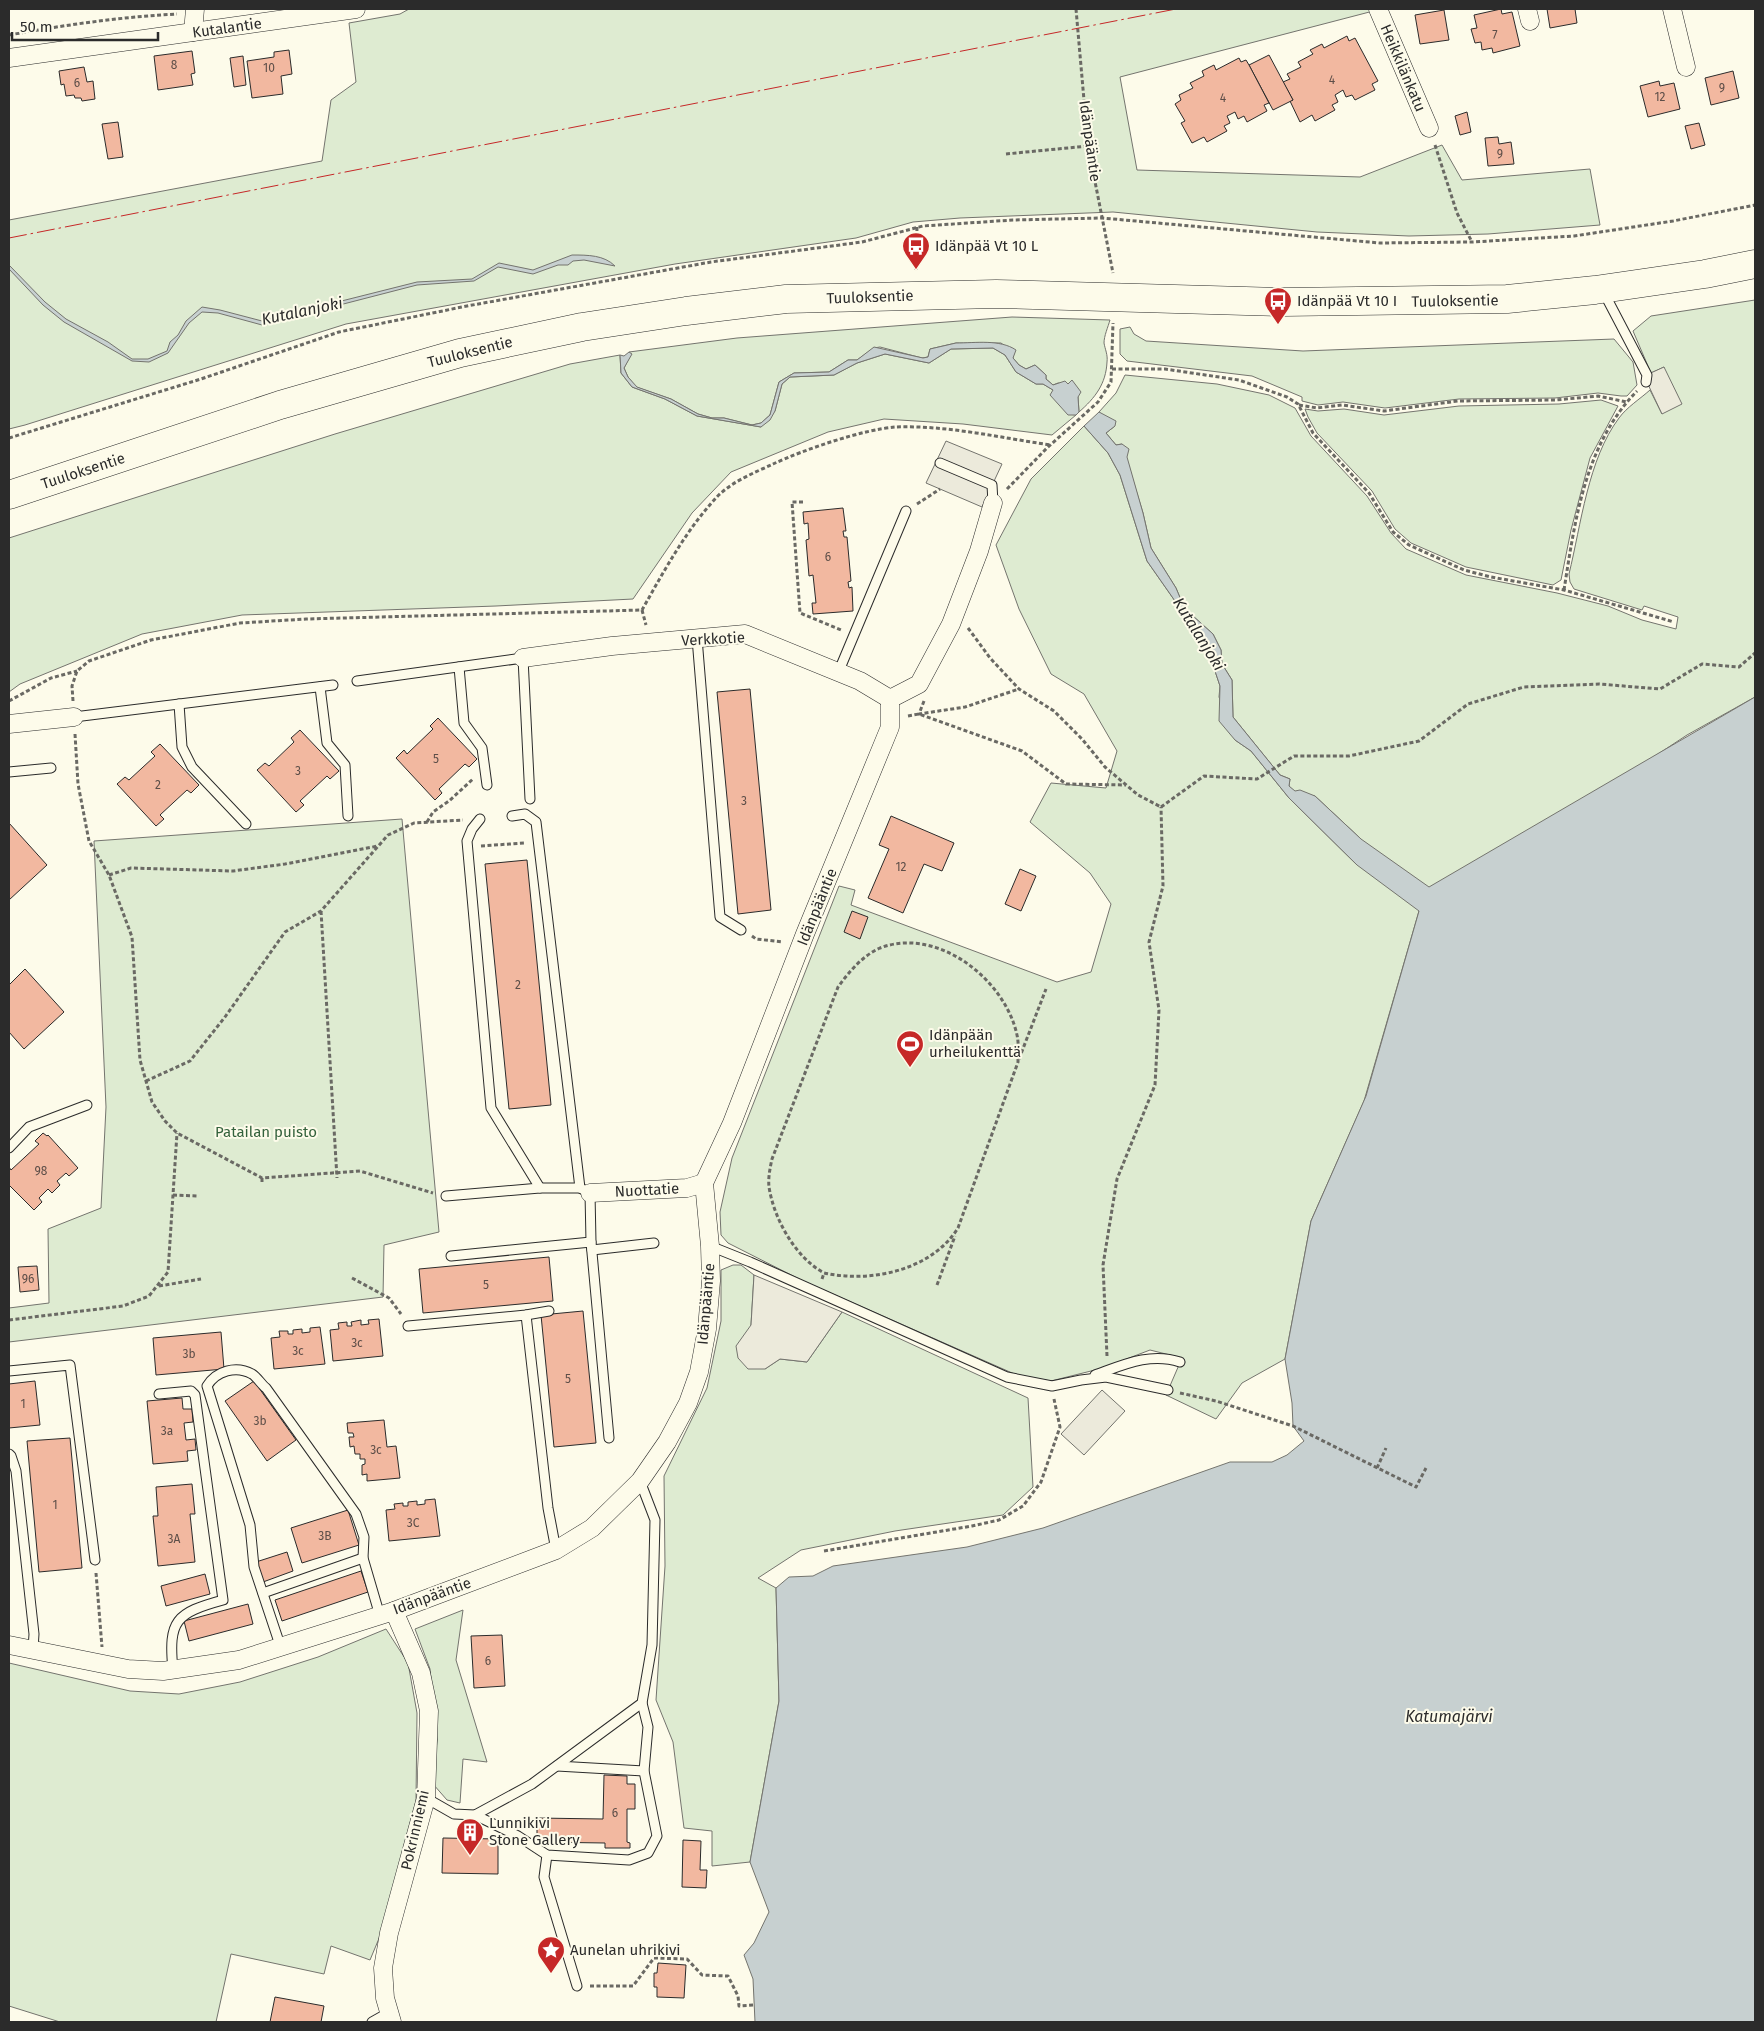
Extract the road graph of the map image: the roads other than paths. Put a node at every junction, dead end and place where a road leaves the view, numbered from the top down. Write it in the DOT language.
graph roads {
  1 [pos="356,9"];
  2 [pos="1378,9"];
  3 [pos="1672,9"];
  4 [pos="195,11"];
  5 [pos="193,32"];
  6 [pos="9,58"];
  7 [pos="1686,67"];
  8 [pos="1429,128"];
  9 [pos="1755,264"];
  10 [pos="1602,289"];
  11 [pos="1646,382"];
  12 [pos="940,463"];
  13 [pos="9,495"];
  14 [pos="993,503"];
  15 [pos="906,511"];
  16 [pos="697,638"];
  17 [pos="523,658"];
  18 [pos="459,666"];
  19 [pos="838,673"];
  20 [pos="357,681"];
  21 [pos="333,685"];
  22 [pos="320,687"];
  23 [pos="890,699"];
  24 [pos="179,704"];
  25 [pos="74,717"];
  26 [pos="9,724"];
  27 [pos="51,768"];
  28 [pos="9,772"];
  29 [pos="487,785"];
  30 [pos="530,799"];
  31 [pos="348,816"];
  32 [pos="512,816"];
  33 [pos="480,819"];
  34 [pos="246,824"];
  35 [pos="741,930"];
  36 [pos="87,1105"];
  37 [pos="9,1148"];
  38 [pos="704,1183"];
  39 [pos="540,1188"];
  40 [pos="585,1191"];
  41 [pos="446,1196"];
  42 [pos="654,1242"];
  43 [pos="591,1246"];
  44 [pos="710,1246"];
  45 [pos="451,1256"];
  46 [pos="549,1311"];
  47 [pos="526,1315"];
  48 [pos="408,1326"];
  49 [pos="1180,1362"];
  50 [pos="9,1371"];
  51 [pos="1080,1380"];
  52 [pos="1168,1390"];
  53 [pos="159,1394"];
  54 [pos="609,1438"];
  55 [pos="9,1454"];
  56 [pos="640,1481"];
  57 [pos="556,1550"];
  58 [pos="363,1558"];
  59 [pos="95,1560"];
  60 [pos="263,1593"];
  61 [pos="387,1613"];
  62 [pos="9,1645"];
  63 [pos="281,1648"];
  64 [pos="33,1649"];
  65 [pos="173,1670"];
  66 [pos="642,1702"];
  67 [pos="557,1766"];
  68 [pos="644,1771"];
  69 [pos="426,1798"];
  70 [pos="475,1815"];
  71 [pos="547,1855"];
  72 [pos="577,1986"];
  73 [pos="390,2018"];
  74 [pos="372,2022"];
  1 -- 5 [label="street, Kutalantie"];
  2 -- 8 [label="street, Heikkilänkatu"];
  3 -- 7 [label="street"];
  4 -- 5 [label="street"];
  5 -- 6 [label="street, Kutalantie"];
  9 -- 10 [label="highway, Tuuloksentie"];
  10 -- 11 [label="lane"];
  10 -- 13 [label="highway, Tuuloksentie"];
  12 -- 14 [label="lane"];
  14 -- 23 [label="street"];
  15 -- 19 [label="lane"];
  16 -- 17 [label="street, Verkkotie"];
  16 -- 19 [label="street, Verkkotie"];
  16 -- 35 [label="lane"];
  17 -- 18 [label="lane"];
  17 -- 30 [label="lane"];
  18 -- 20 [label="lane"];
  18 -- 29 [label="lane"];
  19 -- 23 [label="street, Verkkotie"];
  21 -- 22 [label="lane"];
  22 -- 24 [label="lane"];
  22 -- 31 [label="lane"];
  23 -- 38 [label="street, Idänpääntie"];
  24 -- 25 [label="lane"];
  24 -- 34 [label="lane"];
  25 -- 26 [label="street"];
  27 -- 28 [label="lane"];
  32 -- 40 [label="lane"];
  33 -- 39 [label="lane"];
  36 -- 37 [label="lane"];
  38 -- 40 [label="street, Nuottatie"];
  38 -- 44 [label="street, Idänpääntie"];
  39 -- 40 [label="lane"];
  39 -- 41 [label="lane"];
  40 -- 43 [label="lane"];
  42 -- 43 [label="lane"];
  43 -- 45 [label="lane"];
  43 -- 54 [label="lane"];
  44 -- 51 [label="lane"];
  44 -- 56 [label="street, Idänpääntie"];
  46 -- 47 [label="lane"];
  47 -- 48 [label="lane"];
  47 -- 57 [label="lane"];
  49 -- 51 [label="lane"];
  50 -- 59 [label="lane"];
  51 -- 52 [label="lane"];
  53 -- 65 [label="lane"];
  55 -- 64 [label="lane"];
  56 -- 57 [label="street, Idänpääntie"];
  56 -- 66 [label="lane"];
  57 -- 61 [label="street, Idänpääntie"];
  58 -- 60 [label="lane"];
  58 -- 60 [label="lane"];
  58 -- 61 [label="lane"];
  60 -- 63 [label="lane"];
  61 -- 63 [label="street, Idänpääntie"];
  61 -- 69 [label="street, Pokrinniemi"];
  62 -- 64 [label="street, Idänpääntie"];
  63 -- 65 [label="street, Idänpääntie"];
  64 -- 65 [label="street, Idänpääntie"];
  66 -- 67 [label="lane"];
  66 -- 68 [label="lane"];
  67 -- 68 [label="lane"];
  67 -- 70 [label="lane"];
  68 -- 71 [label="lane"];
  69 -- 70 [label="lane"];
  69 -- 73 [label="street, Pokrinniemi"];
  70 -- 71 [label="lane"];
  71 -- 72 [label="lane"];
  73 -- 74 [label="lane"];
}
